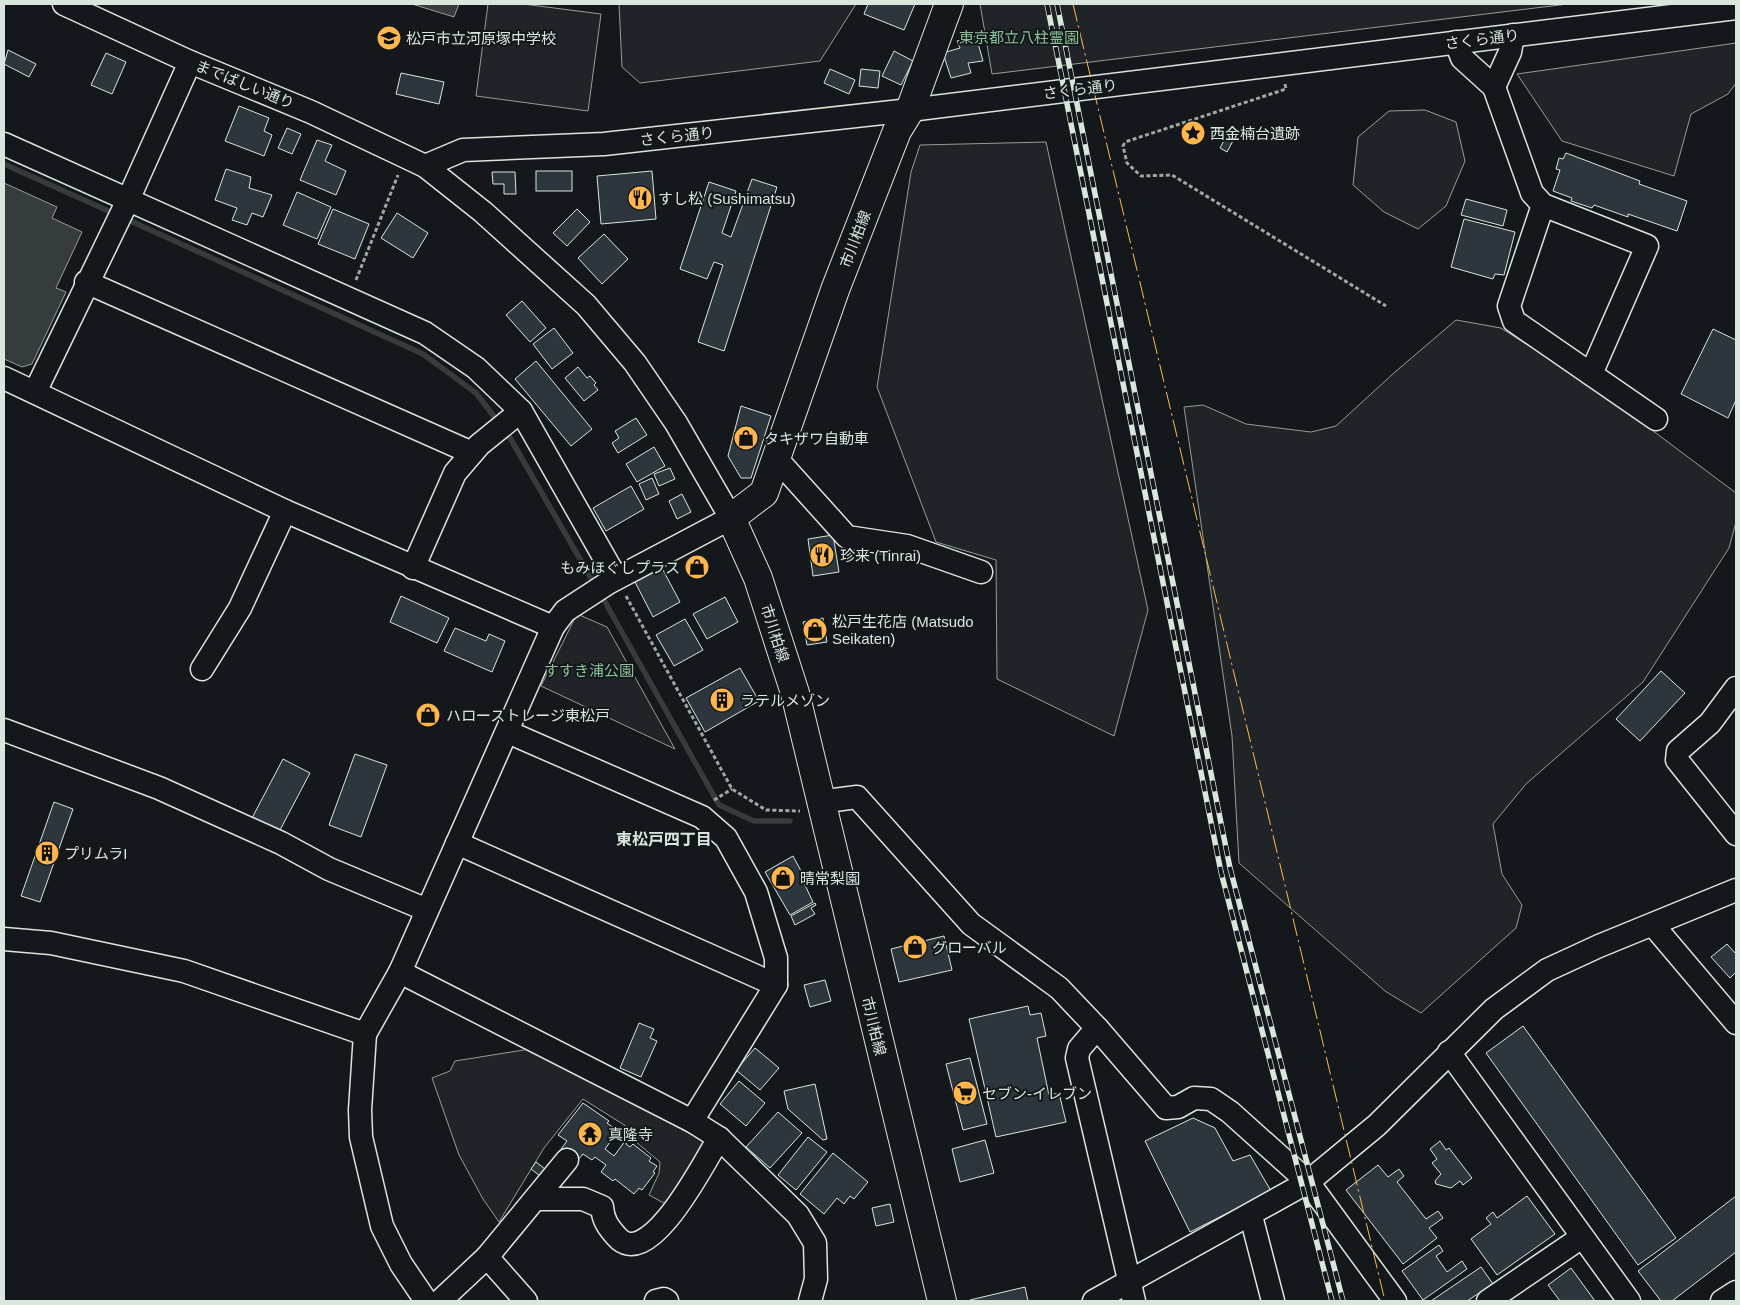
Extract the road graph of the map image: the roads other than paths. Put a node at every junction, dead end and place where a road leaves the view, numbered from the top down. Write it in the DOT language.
graph roads {
  1 [pos="64,4"];
  2 [pos="949,4"];
  3 [pos="1736,8"];
  4 [pos="1513,35"];
  5 [pos="1456,42"];
  6 [pos="190,62"];
  7 [pos="1494,87"];
  8 [pos="910,110"];
  9 [pos="4,144"];
  10 [pos="415,161"];
  11 [pos="1544,205"];
  12 [pos="122,211"];
  13 [pos="86,282"];
  14 [pos="1591,374"];
  15 [pos="4,378"];
  16 [pos="35,392"];
  17 [pos="1656,418"];
  18 [pos="508,421"];
  19 [pos="472,453"];
  20 [pos="775,457"];
  21 [pos="285,511"];
  22 [pos="731,518"];
  23 [pos="413,568"];
  24 [pos="981,572"];
  25 [pos="605,585"];
  26 [pos="553,627"];
  27 [pos="202,670"];
  28 [pos="1736,688"];
  29 [pos="4,730"];
  30 [pos="508,732"];
  31 [pos="812,807"];
  32 [pos="1736,834"];
  33 [pos="457,843"];
  34 [pos="1736,890"];
  35 [pos="427,910"];
  36 [pos="1653,925"];
  37 [pos="4,939"];
  38 [pos="400,972"];
  39 [pos="776,985"];
  40 [pos="1736,1023"];
  41 [pos="1097,1028"];
  42 [pos="365,1034"];
  43 [pos="1450,1052"];
  44 [pos="692,1121"];
  45 [pos="719,1138"];
  46 [pos="567,1160"];
  47 [pos="1308,1182"];
  48 [pos="535,1199"];
  49 [pos="1251,1216"];
  50 [pos="1582,1236"];
  51 [pos="487,1258"];
  52 [pos="1131,1292"];
  53 [pos="1736,1292"];
  54 [pos="426,1301"];
  55 [pos="440,1301"];
  56 [pos="526,1301"];
  57 [pos="656,1301"];
  58 [pos="667,1301"];
  59 [pos="810,1301"];
  60 [pos="942,1301"];
  61 [pos="1094,1301"];
  62 [pos="1273,1301"];
  63 [pos="1395,1301"];
  64 [pos="1488,1301"];
  65 [pos="1629,1301"];
  66 [pos="1722,1301"];
  1 -- 6 [label="street, までばしい通り"];
  2 -- 8 [label="main road, 市川柏線"];
  3 -- 4 [label="street, さくら通り"];
  4 -- 5 [label="street, さくら通り"];
  4 -- 7 [label="street"];
  5 -- 7 [label="street"];
  5 -- 8 [label="street, さくら通り"];
  6 -- 10 [label="street, までばしい通り"];
  6 -- 12 [label="street"];
  7 -- 11 [label="street"];
  8 -- 10 [label="street, さくら通り"];
  8 -- 20 [label="main road, 市川柏線"];
  9 -- 12 [label="street"];
  10 -- 22 [label="street, までばしい通り"];
  11 -- 14 [label="street"];
  11 -- 14 [label="street"];
  12 -- 13 [label="street"];
  12 -- 18 [label="street"];
  13 -- 16 [label="street"];
  13 -- 19 [label="street"];
  14 -- 17 [label="street"];
  15 -- 16 [label="street"];
  16 -- 21 [label="street"];
  18 -- 19 [label="street"];
  18 -- 25 [label="street"];
  19 -- 23 [label="street"];
  20 -- 22 [label="main road, 市川柏線"];
  20 -- 24 [label="street"];
  21 -- 23 [label="street"];
  21 -- 27 [label="street"];
  22 -- 25 [label="street"];
  22 -- 31 [label="main road, 市川柏線"];
  23 -- 26 [label="street"];
  25 -- 26 [label="street"];
  26 -- 30 [label="street"];
  28 -- 32 [label="street"];
  29 -- 35 [label="street"];
  30 -- 33 [label="street"];
  30 -- 39 [label="street"];
  31 -- 41 [label="street"];
  31 -- 60 [label="main road, 市川柏線"];
  33 -- 35 [label="street"];
  33 -- 39 [label="street"];
  34 -- 36 [label="street"];
  35 -- 38 [label="street"];
  36 -- 40 [label="street"];
  36 -- 43 [label="street"];
  37 -- 42 [label="street"];
  38 -- 42 [label="street"];
  38 -- 44 [label="street"];
  39 -- 44 [label="street"];
  41 -- 47 [label="street"];
  41 -- 52 [label="street"];
  42 -- 54 [label="street"];
  43 -- 47 [label="street"];
  43 -- 50 [label="street"];
  44 -- 45 [label="street"];
  45 -- 48 [label="street"];
  45 -- 59 [label="street"];
  46 -- 48 [label="street"];
  47 -- 49 [label="street"];
  47 -- 63 [label="street"];
  48 -- 51 [label="street"];
  49 -- 52 [label="street"];
  49 -- 62 [label="street"];
  50 -- 64 [label="street"];
  50 -- 65 [label="street"];
  51 -- 55 [label="street"];
  51 -- 56 [label="street"];
  52 -- 61 [label="street"];
  53 -- 66 [label="street"];
  57 -- 58 [label="street"];
}
